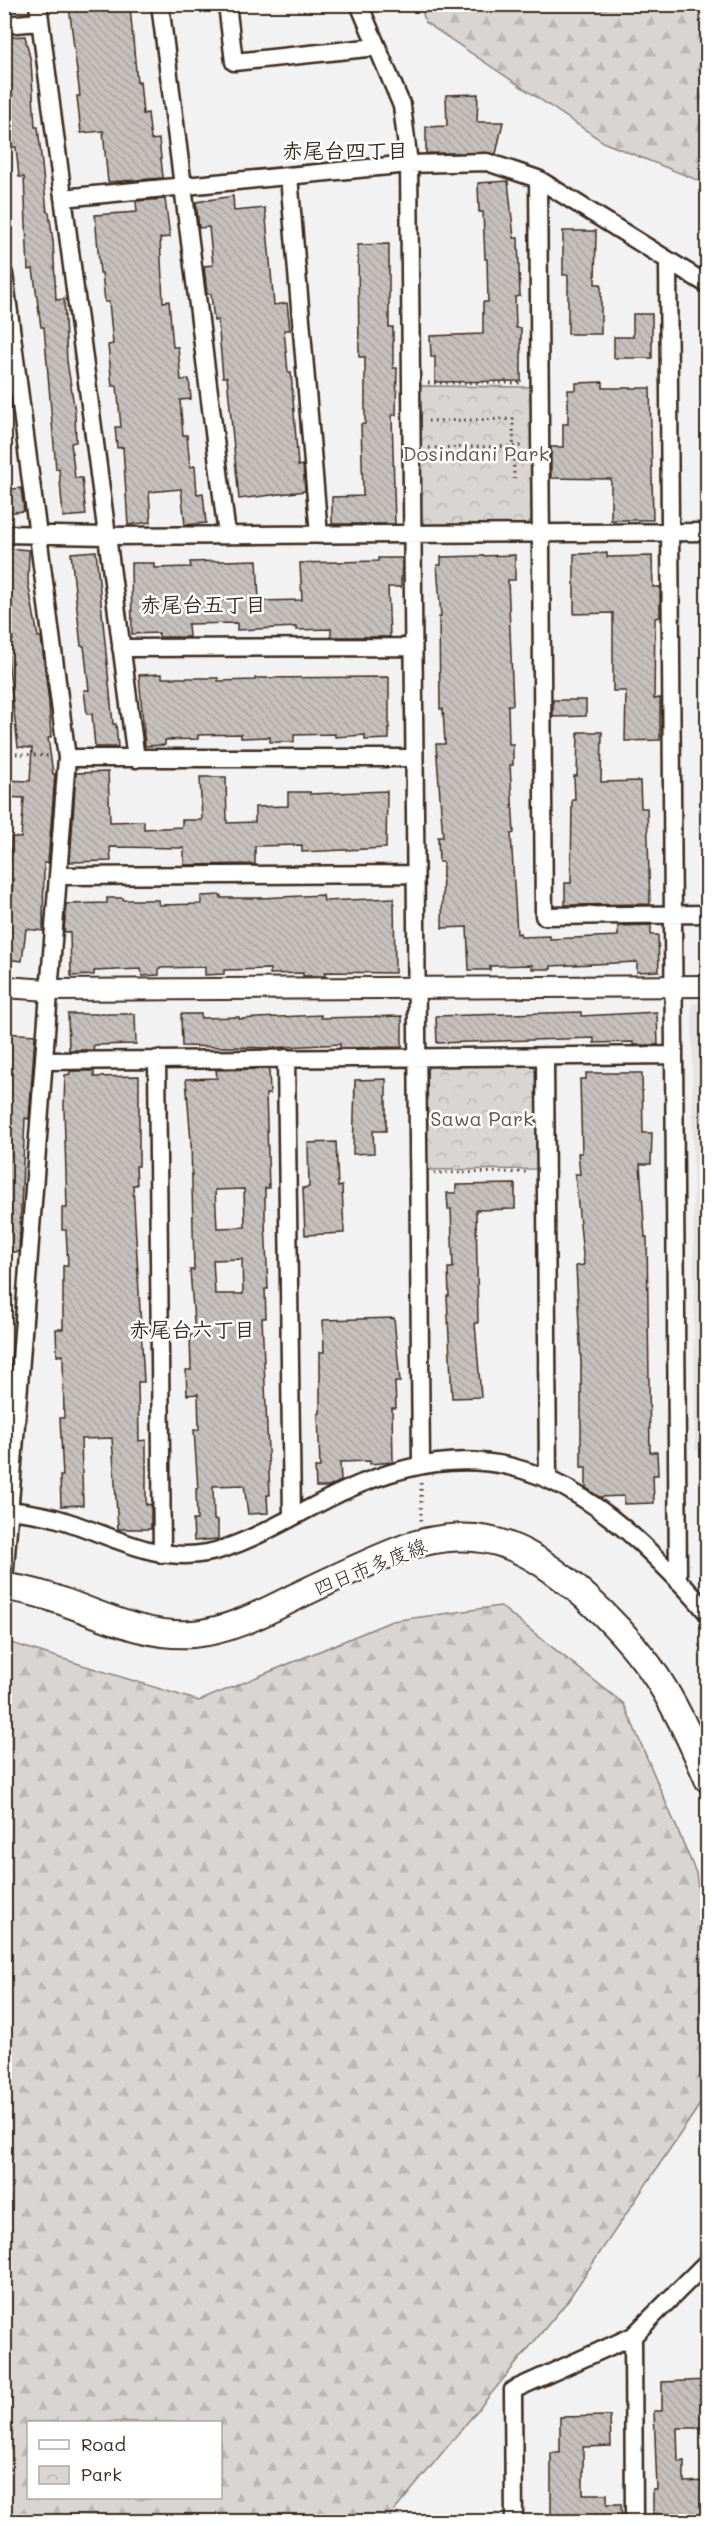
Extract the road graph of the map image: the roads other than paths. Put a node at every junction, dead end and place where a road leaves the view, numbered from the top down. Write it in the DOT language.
graph roads {
  1 [pos="38,4"];
  2 [pos="160,4"];
  3 [pos="227,4"];
  4 [pos="360,4"];
  5 [pos="40,22"];
  6 [pos="4,25"];
  7 [pos="377,47"];
  8 [pos="409,164"];
  9 [pos="289,176"];
  10 [pos="538,179"];
  11 [pos="183,187"];
  12 [pos="63,198"];
  13 [pos="668,261"];
  14 [pos="4,274"];
  15 [pos="708,285"];
  16 [pos="670,532"];
  17 [pos="708,532"];
  18 [pos="4,534"];
  19 [pos="411,534"];
  20 [pos="543,534"];
  21 [pos="227,535"];
  22 [pos="319,535"];
  23 [pos="39,536"];
  24 [pos="107,537"];
  25 [pos="413,647"];
  26 [pos="121,648"];
  27 [pos="67,758"];
  28 [pos="414,758"];
  29 [pos="136,759"];
  30 [pos="415,874"];
  31 [pos="58,876"];
  32 [pos="673,914"];
  33 [pos="708,914"];
  34 [pos="674,986"];
  35 [pos="708,986"];
  36 [pos="4,987"];
  37 [pos="416,987"];
  38 [pos="49,990"];
  39 [pos="674,1055"];
  40 [pos="416,1057"];
  41 [pos="545,1057"];
  42 [pos="286,1058"];
  43 [pos="156,1059"];
  44 [pos="44,1061"];
  45 [pos="421,1463"];
  46 [pos="548,1479"];
  47 [pos="10,1509"];
  48 [pos="292,1517"];
  49 [pos="162,1554"];
  50 [pos="4,1581"];
  51 [pos="678,1581"];
  52 [pos="4,1587"];
  53 [pos="708,1614"];
  54 [pos="708,1779"];
  55 [pos="708,2261"];
  56 [pos="633,2336"];
  57 [pos="514,2522"];
  58 [pos="634,2522"];
  1 -- 5 [label="street"];
  2 -- 11 [label="street"];
  3 -- 7 [label="street"];
  4 -- 7 [label="street"];
  5 -- 6 [label="street"];
  5 -- 12 [label="street"];
  7 -- 8 [label="street"];
  8 -- 9 [label="street"];
  8 -- 10 [label="street"];
  8 -- 19 [label="street"];
  9 -- 11 [label="street"];
  9 -- 22 [label="street"];
  10 -- 13 [label="street"];
  10 -- 20 [label="street"];
  11 -- 12 [label="street"];
  11 -- 21 [label="street"];
  12 -- 24 [label="street"];
  13 -- 15 [label="street"];
  13 -- 16 [label="street"];
  14 -- 23 [label="street"];
  16 -- 17 [label="street"];
  16 -- 20 [label="street"];
  16 -- 32 [label="street"];
  18 -- 23 [label="street"];
  19 -- 20 [label="street"];
  19 -- 22 [label="street"];
  19 -- 25 [label="street"];
  20 -- 32 [label="street"];
  21 -- 22 [label="street"];
  21 -- 24 [label="street"];
  23 -- 24 [label="street"];
  23 -- 27 [label="street"];
  24 -- 26 [label="street"];
  25 -- 26 [label="street"];
  25 -- 28 [label="street"];
  26 -- 29 [label="street"];
  27 -- 29 [label="street"];
  27 -- 31 [label="street"];
  28 -- 29 [label="street"];
  28 -- 30 [label="street"];
  30 -- 31 [label="street"];
  30 -- 37 [label="street"];
  31 -- 38 [label="street"];
  32 -- 33 [label="street"];
  32 -- 34 [label="street"];
  34 -- 35 [label="street"];
  34 -- 37 [label="street"];
  34 -- 39 [label="street"];
  36 -- 38 [label="street"];
  37 -- 38 [label="street"];
  37 -- 40 [label="street"];
  38 -- 44 [label="street"];
  39 -- 41 [label="street"];
  39 -- 51 [label="street"];
  40 -- 41 [label="street"];
  40 -- 42 [label="street"];
  40 -- 45 [label="street"];
  41 -- 46 [label="street"];
  42 -- 43 [label="street"];
  42 -- 48 [label="street"];
  43 -- 44 [label="street"];
  43 -- 49 [label="street"];
  44 -- 47 [label="street"];
  45 -- 46 [label="street"];
  45 -- 48 [label="street"];
  46 -- 51 [label="street"];
  47 -- 49 [label="street"];
  47 -- 50 [label="street"];
  48 -- 49 [label="street"];
  51 -- 53 [label="street"];
  52 -- 54 [label="main road, 四日市多度線"];
  55 -- 56 [label="street"];
  56 -- 57 [label="street"];
  56 -- 58 [label="street"];
}
